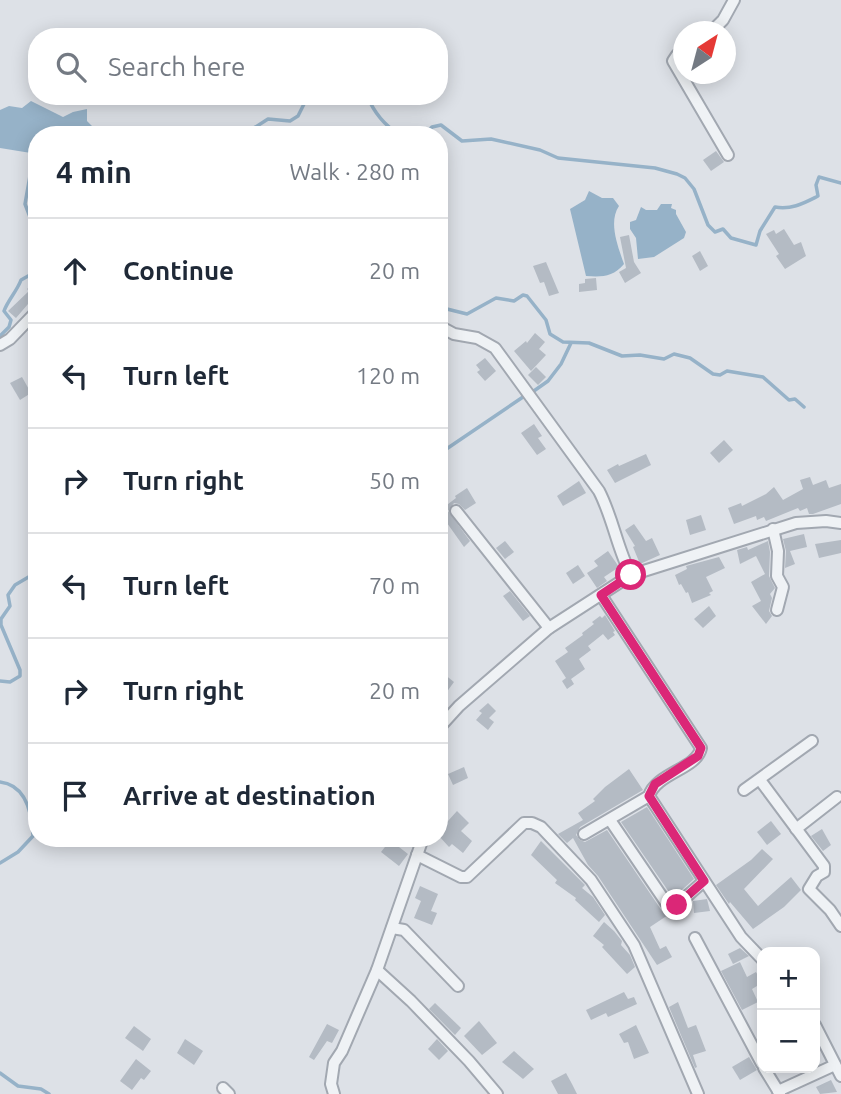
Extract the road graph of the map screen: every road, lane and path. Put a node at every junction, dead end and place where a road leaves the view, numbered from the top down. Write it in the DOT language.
graph roads {
  1 [pos="734,0"];
  2 [pos="722,21"];
  3 [pos="686,84"];
  4 [pos="728,155"];
  5 [pos="28,320"];
  6 [pos="448,331"];
  7 [pos="0,345"];
  8 [pos="456,511"];
  9 [pos="841,523"];
  10 [pos="773,529"];
  11 [pos="631,575"];
  12 [pos="601,595"];
  13 [pos="777,610"];
  14 [pos="550,628"];
  15 [pos="448,718"];
  16 [pos="812,741"];
  17 [pos="760,780"];
  18 [pos="744,790"];
  19 [pos="649,796"];
  20 [pos="837,797"];
  21 [pos="610,820"];
  22 [pos="796,829"];
  23 [pos="584,834"];
  24 [pos="420,847"];
  25 [pos="417,855"];
  26 [pos="704,881"];
  27 [pos="841,926"];
  28 [pos="392,928"];
  29 [pos="695,937"];
  30 [pos="757,954"];
  31 [pos="377,970"];
  32 [pos="458,986"];
  33 [pos="820,1035"];
  34 [pos="757,1055"];
  35 [pos="835,1065"];
  36 [pos="767,1073"];
  37 [pos="841,1076"];
  38 [pos="779,1093"];
  39 [pos="334,1094"];
  40 [pos="498,1094"];
  41 [pos="698,1094"];
  1 -- 2 [label="street"];
  3 -- 4 [label="street"];
  5 -- 7 [label="street"];
  6 -- 11 [label="street"];
  8 -- 14 [label="street"];
  9 -- 10 [label="street"];
  10 -- 11 [label="street"];
  10 -- 13 [label="street"];
  11 -- 12 [label="street"];
  12 -- 14 [label="street"];
  12 -- 19 [label="street"];
  14 -- 15 [label="street"];
  16 -- 17 [label="street"];
  17 -- 18 [label="street"];
  17 -- 22 [label="street"];
  19 -- 21 [label="street"];
  19 -- 26 [label="street"];
  20 -- 22 [label="street"];
  21 -- 23 [label="street"];
  21 -- 26 [label="street"];
  22 -- 27 [label="street"];
  24 -- 25 [label="street"];
  25 -- 28 [label="street"];
  25 -- 41 [label="street"];
  26 -- 30 [label="street"];
  28 -- 31 [label="street"];
  28 -- 32 [label="street"];
  29 -- 34 [label="street"];
  31 -- 39 [label="street"];
  31 -- 40 [label="street"];
  33 -- 35 [label="street"];
  35 -- 37 [label="street"];
  35 -- 38 [label="street"];
  36 -- 38 [label="street"];
}
